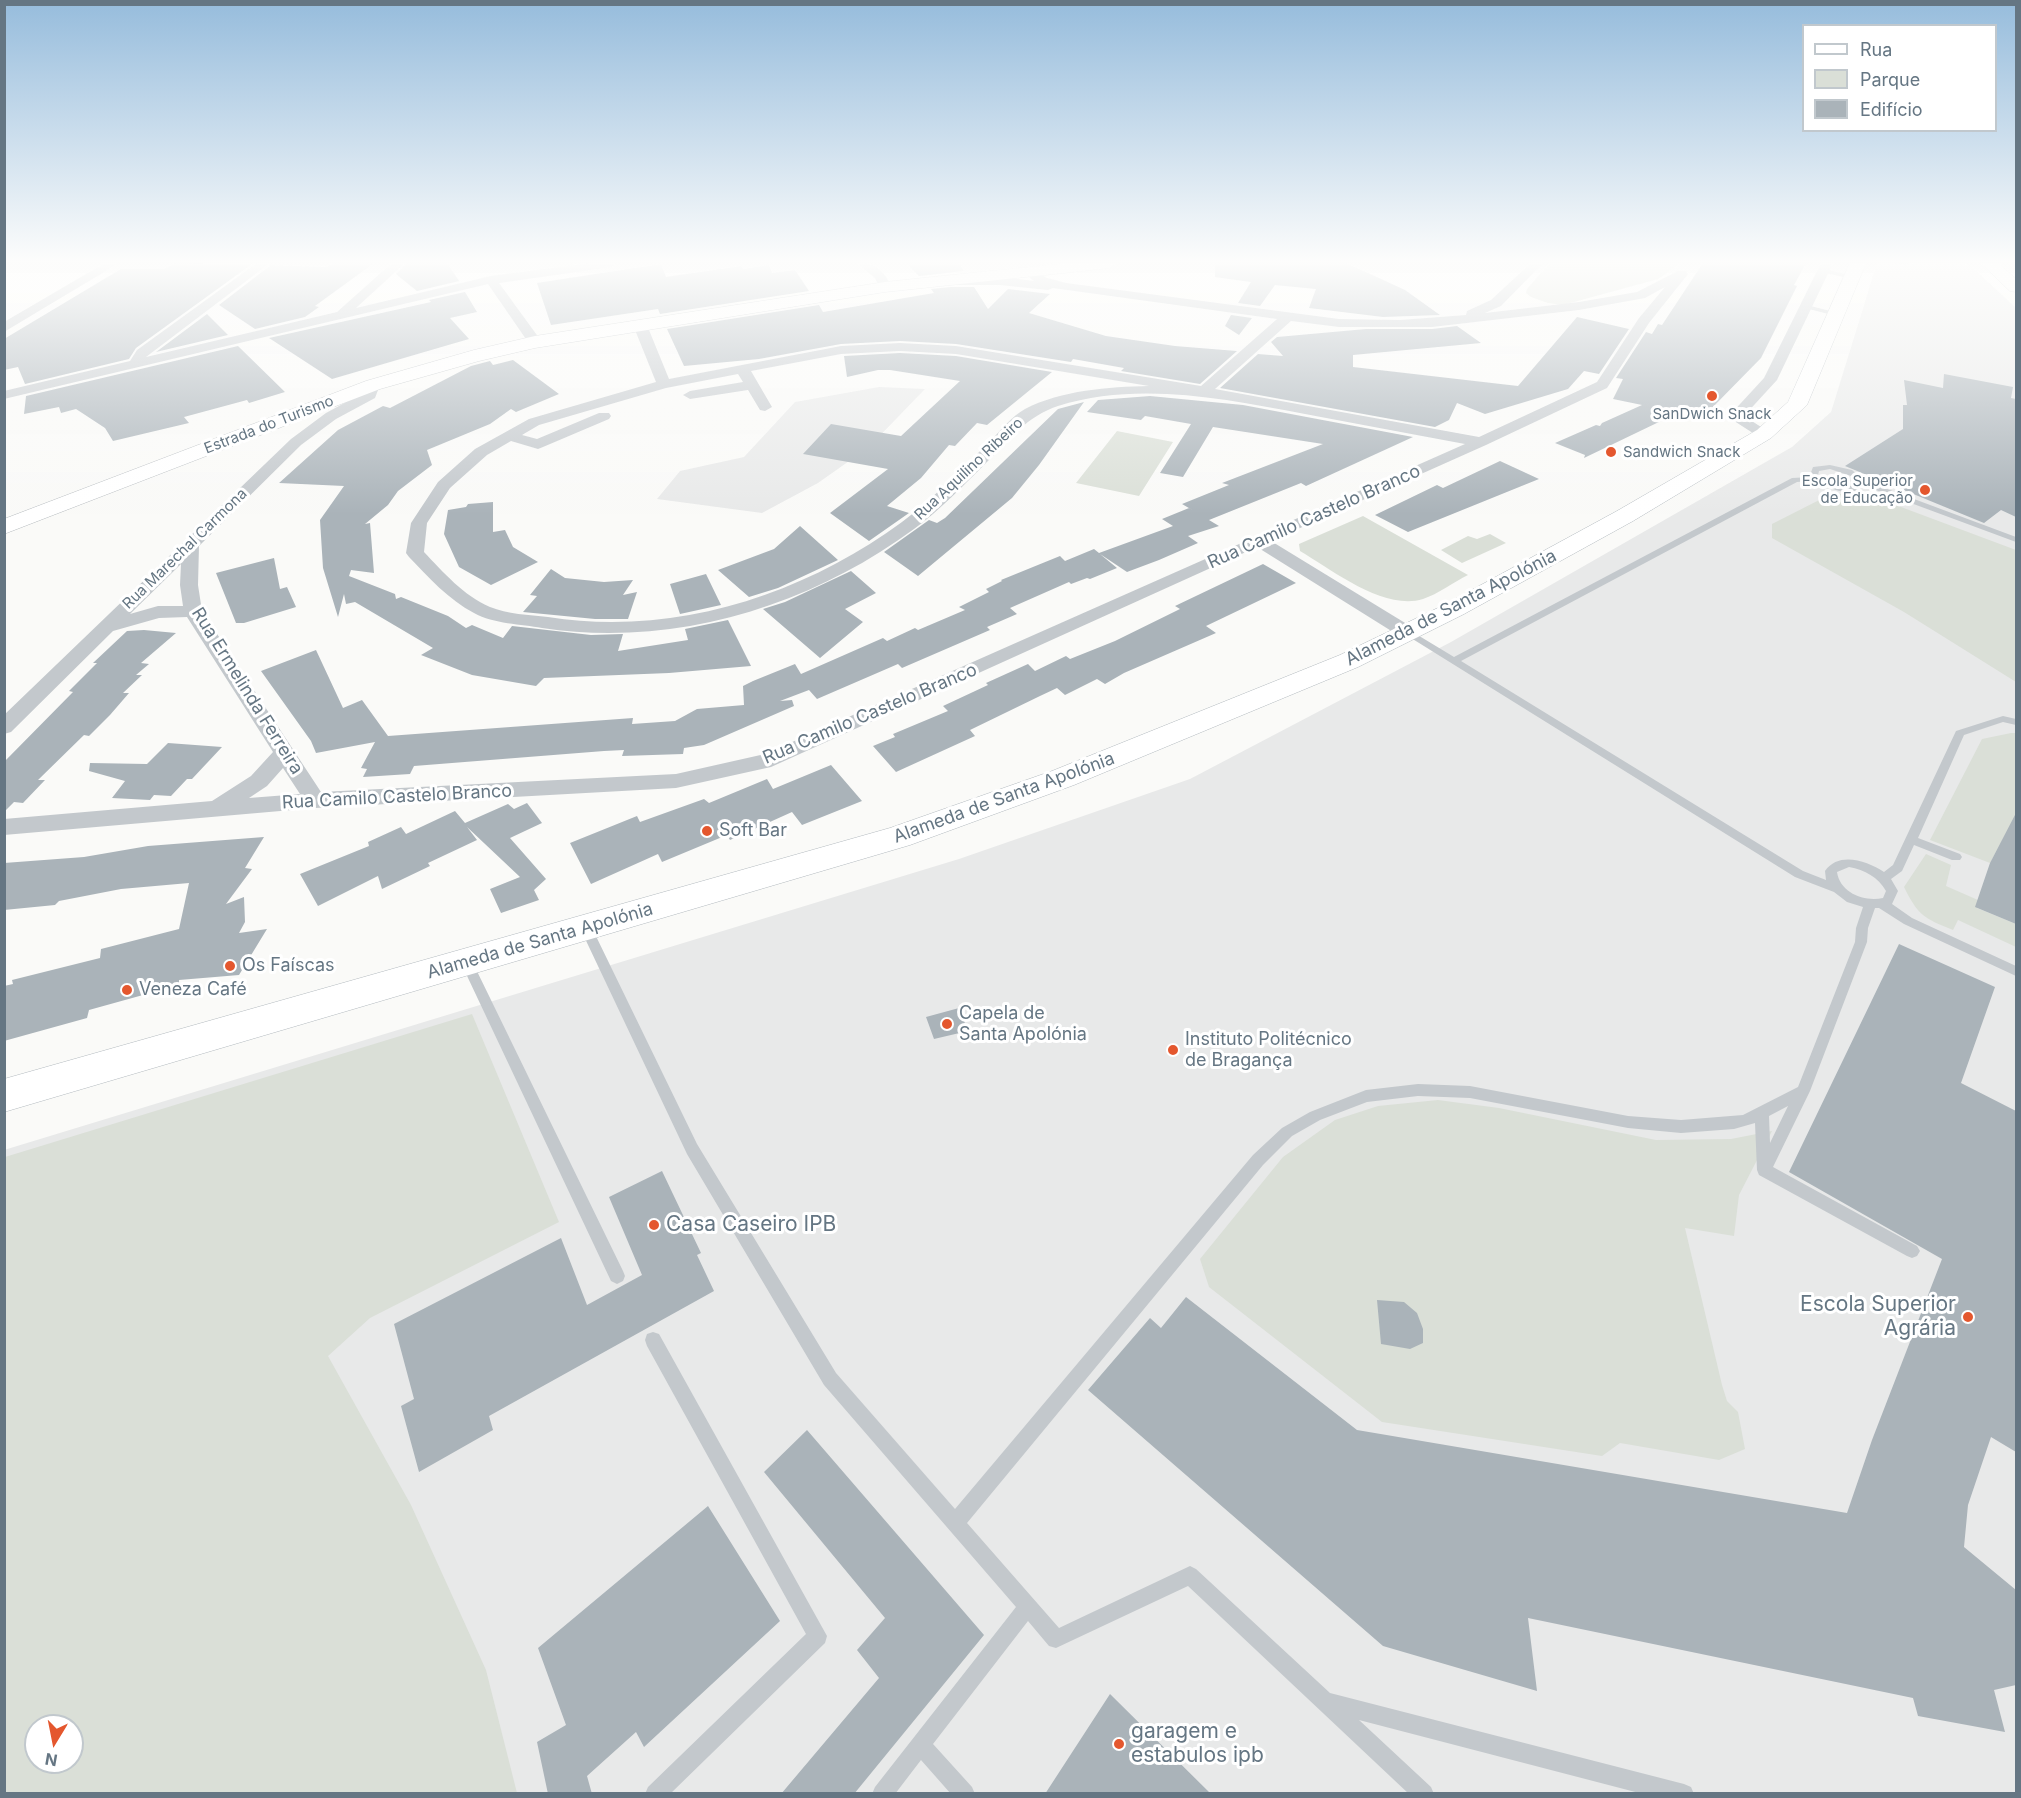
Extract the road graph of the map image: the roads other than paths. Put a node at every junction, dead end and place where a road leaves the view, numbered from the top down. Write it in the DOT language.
graph roads {
  1 [pos="150,347"];
  2 [pos="204,347"];
  3 [pos="514,347"];
  4 [pos="648,347"];
  5 [pos="1253,347"];
  6 [pos="1618,347"];
  7 [pos="1787,347"];
  8 [pos="1822,347"];
  9 [pos="136,363"];
  10 [pos="743,368"];
  11 [pos="373,385"];
  12 [pos="753,385"];
  13 [pos="1204,391"];
  14 [pos="667,394"];
  15 [pos="4,395"];
  16 [pos="765,407"];
  17 [pos="266,425"];
  18 [pos="1396,427"];
  19 [pos="1764,434"];
  20 [pos="296,442"];
  21 [pos="1482,442"];
  22 [pos="1426,467"];
  23 [pos="1817,479"];
  24 [pos="1862,482"];
  25 [pos="4,527"];
  26 [pos="1258,540"];
  27 [pos="2016,540"];
  28 [pos="191,542"];
  29 [pos="193,611"];
  30 [pos="105,628"];
  31 [pos="1408,633"];
  32 [pos="1454,661"];
  33 [pos="2016,722"];
  34 [pos="4,727"];
  35 [pos="285,753"];
  36 [pos="315,800"];
  37 [pos="216,809"];
  38 [pos="4,827"];
  39 [pos="1912,840"];
  40 [pos="1956,857"];
  41 [pos="1884,878"];
  42 [pos="1838,889"];
  43 [pos="1876,904"];
  44 [pos="586,928"];
  45 [pos="466,961"];
  46 [pos="2016,971"];
  47 [pos="1803,1091"];
  48 [pos="4,1096"];
  49 [pos="1762,1112"];
  50 [pos="1764,1170"];
  51 [pos="1912,1251"];
  52 [pos="617,1276"];
  53 [pos="653,1340"];
  54 [pos="956,1522"];
  55 [pos="1028,1606"];
  56 [pos="1327,1701"];
  57 [pos="920,1745"];
  58 [pos="655,1794"];
  59 [pos="882,1794"];
  60 [pos="965,1794"];
  61 [pos="1424,1794"];
  62 [pos="1684,1794"];
  1 -- 9 [label="street"];
  2 -- 9 [label="street"];
  3 -- 11 [label="street, Estrada do Turismo"];
  4 -- 14 [label="street"];
  5 -- 13 [label="street"];
  6 -- 21 [label="street, Rua Camilo Castelo Branco"];
  7 -- 19 [label="street"];
  8 -- 19 [label="street, Alameda de Santa Apolónia"];
  9 -- 15 [label="street"];
  10 -- 12 [label="street"];
  10 -- 13 [label="street"];
  10 -- 14 [label="street"];
  11 -- 17 [label="street, Estrada do Turismo"];
  11 -- 20 [label="street, Rua Marechal Carmona"];
  12 -- 14 [label="street"];
  12 -- 16 [label="street"];
  13 -- 14 [label="street, Rua Aquilino Ribeiro"];
  13 -- 18 [label="street"];
  17 -- 20 [label="street"];
  17 -- 25 [label="street, Estrada do Turismo"];
  18 -- 21 [label="street"];
  18 -- 22 [label="street"];
  19 -- 31 [label="street, Alameda de Santa Apolónia"];
  20 -- 28 [label="street, Rua Marechal Carmona"];
  21 -- 22 [label="street, Rua Camilo Castelo Branco"];
  22 -- 26 [label="street, Rua Camilo Castelo Branco"];
  23 -- 24 [label="lane"];
  23 -- 24 [label="lane"];
  23 -- 32 [label="lane"];
  24 -- 27 [label="lane"];
  26 -- 31 [label="street"];
  26 -- 36 [label="street, Rua Camilo Castelo Branco"];
  28 -- 29 [label="street, Rua Ermelinda Ferreira"];
  28 -- 30 [label="street, Rua Marechal Carmona"];
  29 -- 30 [label="street"];
  29 -- 35 [label="street, Rua Ermelinda Ferreira"];
  30 -- 34 [label="street, Rua Marechal Carmona"];
  31 -- 32 [label="lane"];
  31 -- 44 [label="street, Alameda de Santa Apolónia"];
  32 -- 42 [label="lane"];
  33 -- 39 [label="lane"];
  35 -- 36 [label="street, Rua Ermelinda Ferreira"];
  35 -- 37 [label="street"];
  36 -- 37 [label="street, Rua Camilo Castelo Branco"];
  37 -- 38 [label="street, Rua Camilo Castelo Branco"];
  39 -- 40 [label="lane"];
  39 -- 41 [label="lane"];
  41 -- 42 [label="lane"];
  41 -- 43 [label="lane"];
  42 -- 43 [label="lane"];
  43 -- 46 [label="lane"];
  43 -- 47 [label="lane"];
  44 -- 45 [label="street, Alameda de Santa Apolónia"];
  44 -- 54 [label="lane"];
  45 -- 48 [label="street, Alameda de Santa Apolónia"];
  45 -- 52 [label="lane"];
  47 -- 49 [label="lane"];
  47 -- 50 [label="lane"];
  49 -- 50 [label="lane"];
  49 -- 54 [label="lane"];
  50 -- 51 [label="lane"];
  53 -- 58 [label="lane"];
  54 -- 55 [label="lane"];
  55 -- 56 [label="lane"];
  55 -- 57 [label="lane"];
  56 -- 61 [label="lane"];
  56 -- 62 [label="lane"];
  57 -- 59 [label="lane"];
  57 -- 60 [label="lane"];
}
